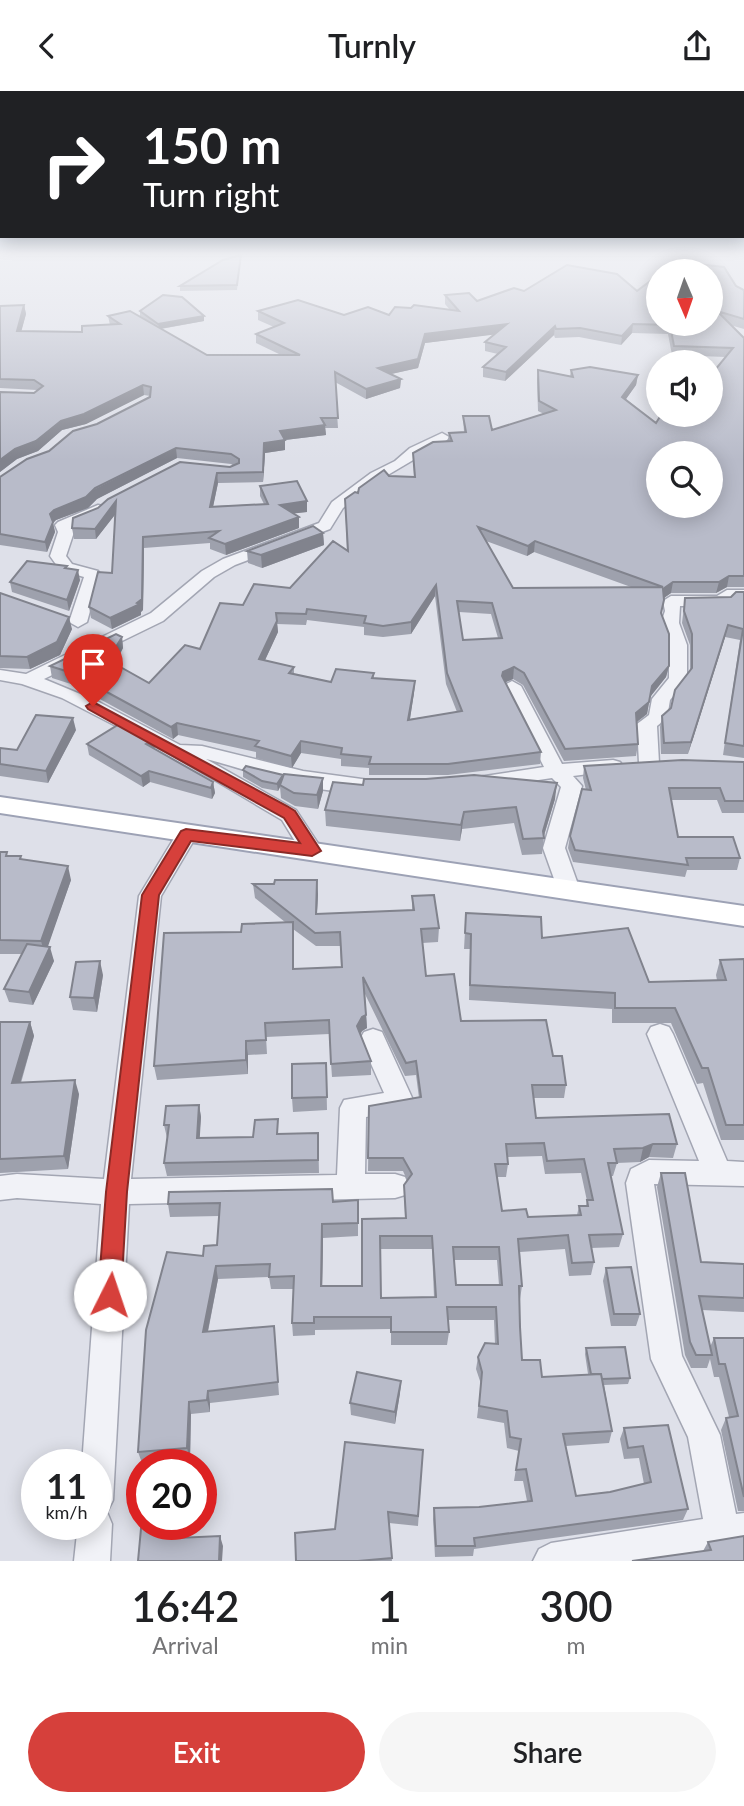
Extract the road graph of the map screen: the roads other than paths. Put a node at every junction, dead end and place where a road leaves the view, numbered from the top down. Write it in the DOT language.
graph roads {
  1 [pos="442,437"];
  2 [pos="112,500"];
  3 [pos="744,595"];
  4 [pos="85,650"];
  5 [pos="0,674"];
  6 [pos="30,679"];
  7 [pos="512,686"];
  8 [pos="177,752"];
  9 [pos="556,771"];
  10 [pos="461,784"];
  11 [pos="376,786"];
  12 [pos="0,805"];
  13 [pos="186,835"];
  14 [pos="312,851"];
  15 [pos="569,890"];
  16 [pos="744,916"];
  17 [pos="660,1034"];
  18 [pos="373,1039"];
  19 [pos="731,1174"];
  20 [pos="395,1186"];
  21 [pos="351,1187"];
  22 [pos="0,1188"];
  23 [pos="117,1192"];
  24 [pos="99,1449"];
  25 [pos="733,1531"];
  26 [pos="94,1540"];
  27 [pos="92,1561"];
  28 [pos="551,1561"];
  1 -- 4 [label="street"];
  2 -- 4 [label="street"];
  3 -- 9 [label="street"];
  4 -- 6 [label="street"];
  5 -- 6 [label="street"];
  6 -- 8 [label="street"];
  7 -- 9 [label="street"];
  8 -- 11 [label="street"];
  8 -- 14 [label="street"];
  9 -- 10 [label="street"];
  9 -- 15 [label="street"];
  12 -- 13 [label="main road"];
  13 -- 14 [label="main road"];
  13 -- 23 [label="street"];
  14 -- 15 [label="main road"];
  15 -- 16 [label="main road"];
  17 -- 19 [label="street"];
  18 -- 21 [label="street"];
  19 -- 25 [label="street"];
  20 -- 21 [label="street"];
  21 -- 23 [label="street"];
  22 -- 23 [label="street"];
  23 -- 24 [label="street"];
  25 -- 28 [label="street"];
  26 -- 27 [label="street"];
}
